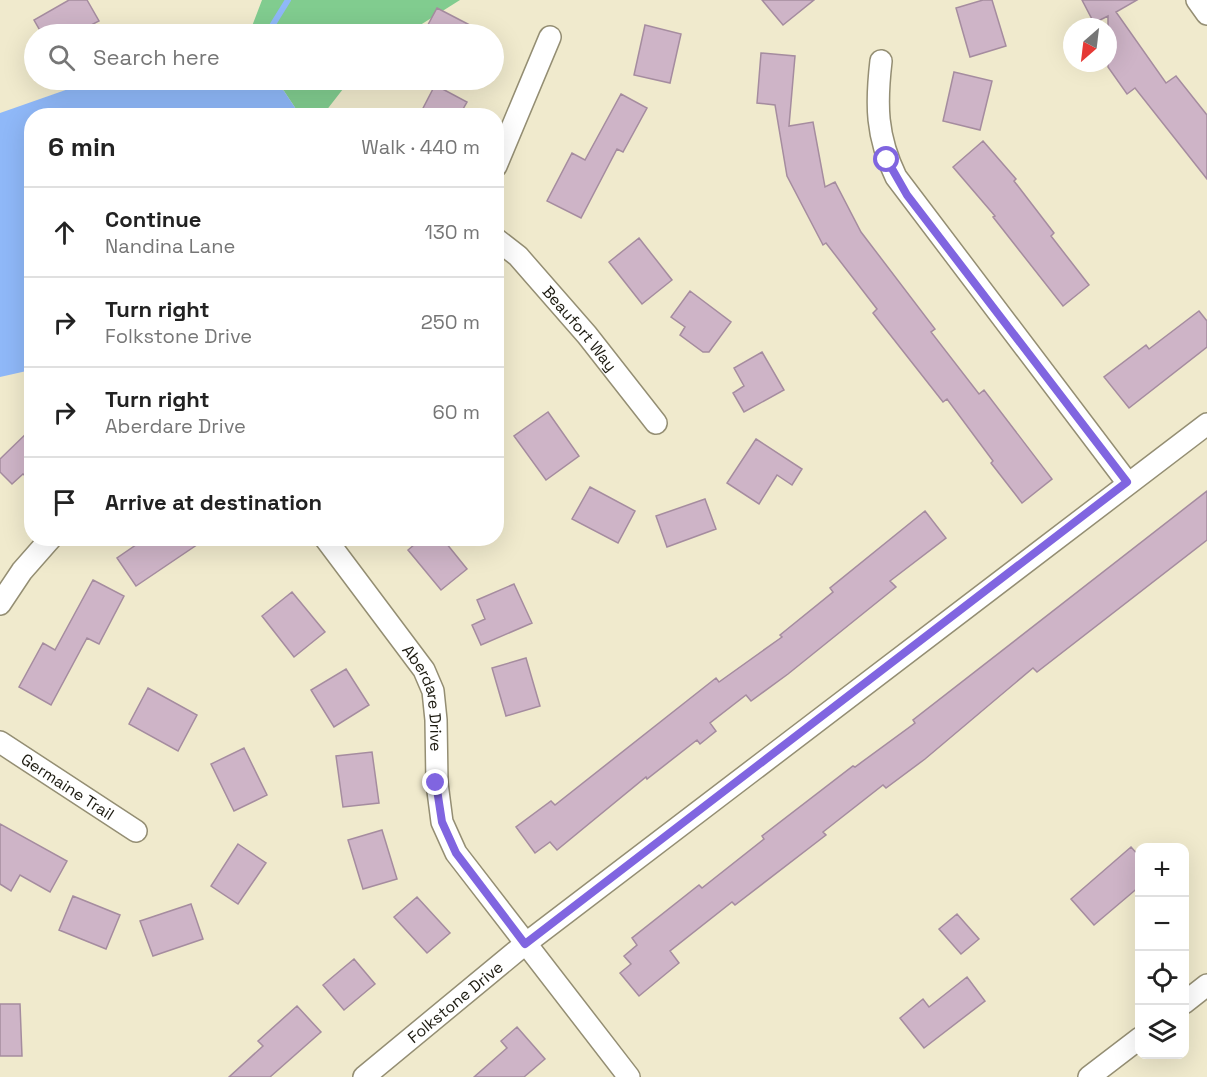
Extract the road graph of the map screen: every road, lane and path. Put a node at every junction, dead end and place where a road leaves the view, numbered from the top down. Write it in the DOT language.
graph roads {
  1 [pos="550,37"];
  2 [pos="881,60"];
  3 [pos="504,147"];
  4 [pos="504,245"];
  5 [pos="656,423"];
  6 [pos="1207,424"];
  7 [pos="1127,482"];
  8 [pos="44,546"];
  9 [pos="332,546"];
  10 [pos="0,604"];
  11 [pos="0,742"];
  12 [pos="136,831"];
  13 [pos="525,944"];
  14 [pos="1207,985"];
  15 [pos="1189,1000"];
  16 [pos="1135,1042"];
  17 [pos="363,1077"];
  18 [pos="629,1077"];
  19 [pos="1089,1077"];
  1 -- 3 [label="street"];
  2 -- 7 [label="street"];
  4 -- 5 [label="street, Beaufort Way"];
  6 -- 7 [label="street, Folkstone Drive"];
  7 -- 13 [label="street, Folkstone Drive"];
  8 -- 10 [label="street"];
  9 -- 13 [label="street, Aberdare Drive"];
  11 -- 12 [label="street, Germaine Trail"];
  13 -- 17 [label="street, Folkstone Drive"];
  13 -- 18 [label="street, Aberdare Drive"];
  14 -- 15 [label="street"];
  16 -- 19 [label="street"];
}
